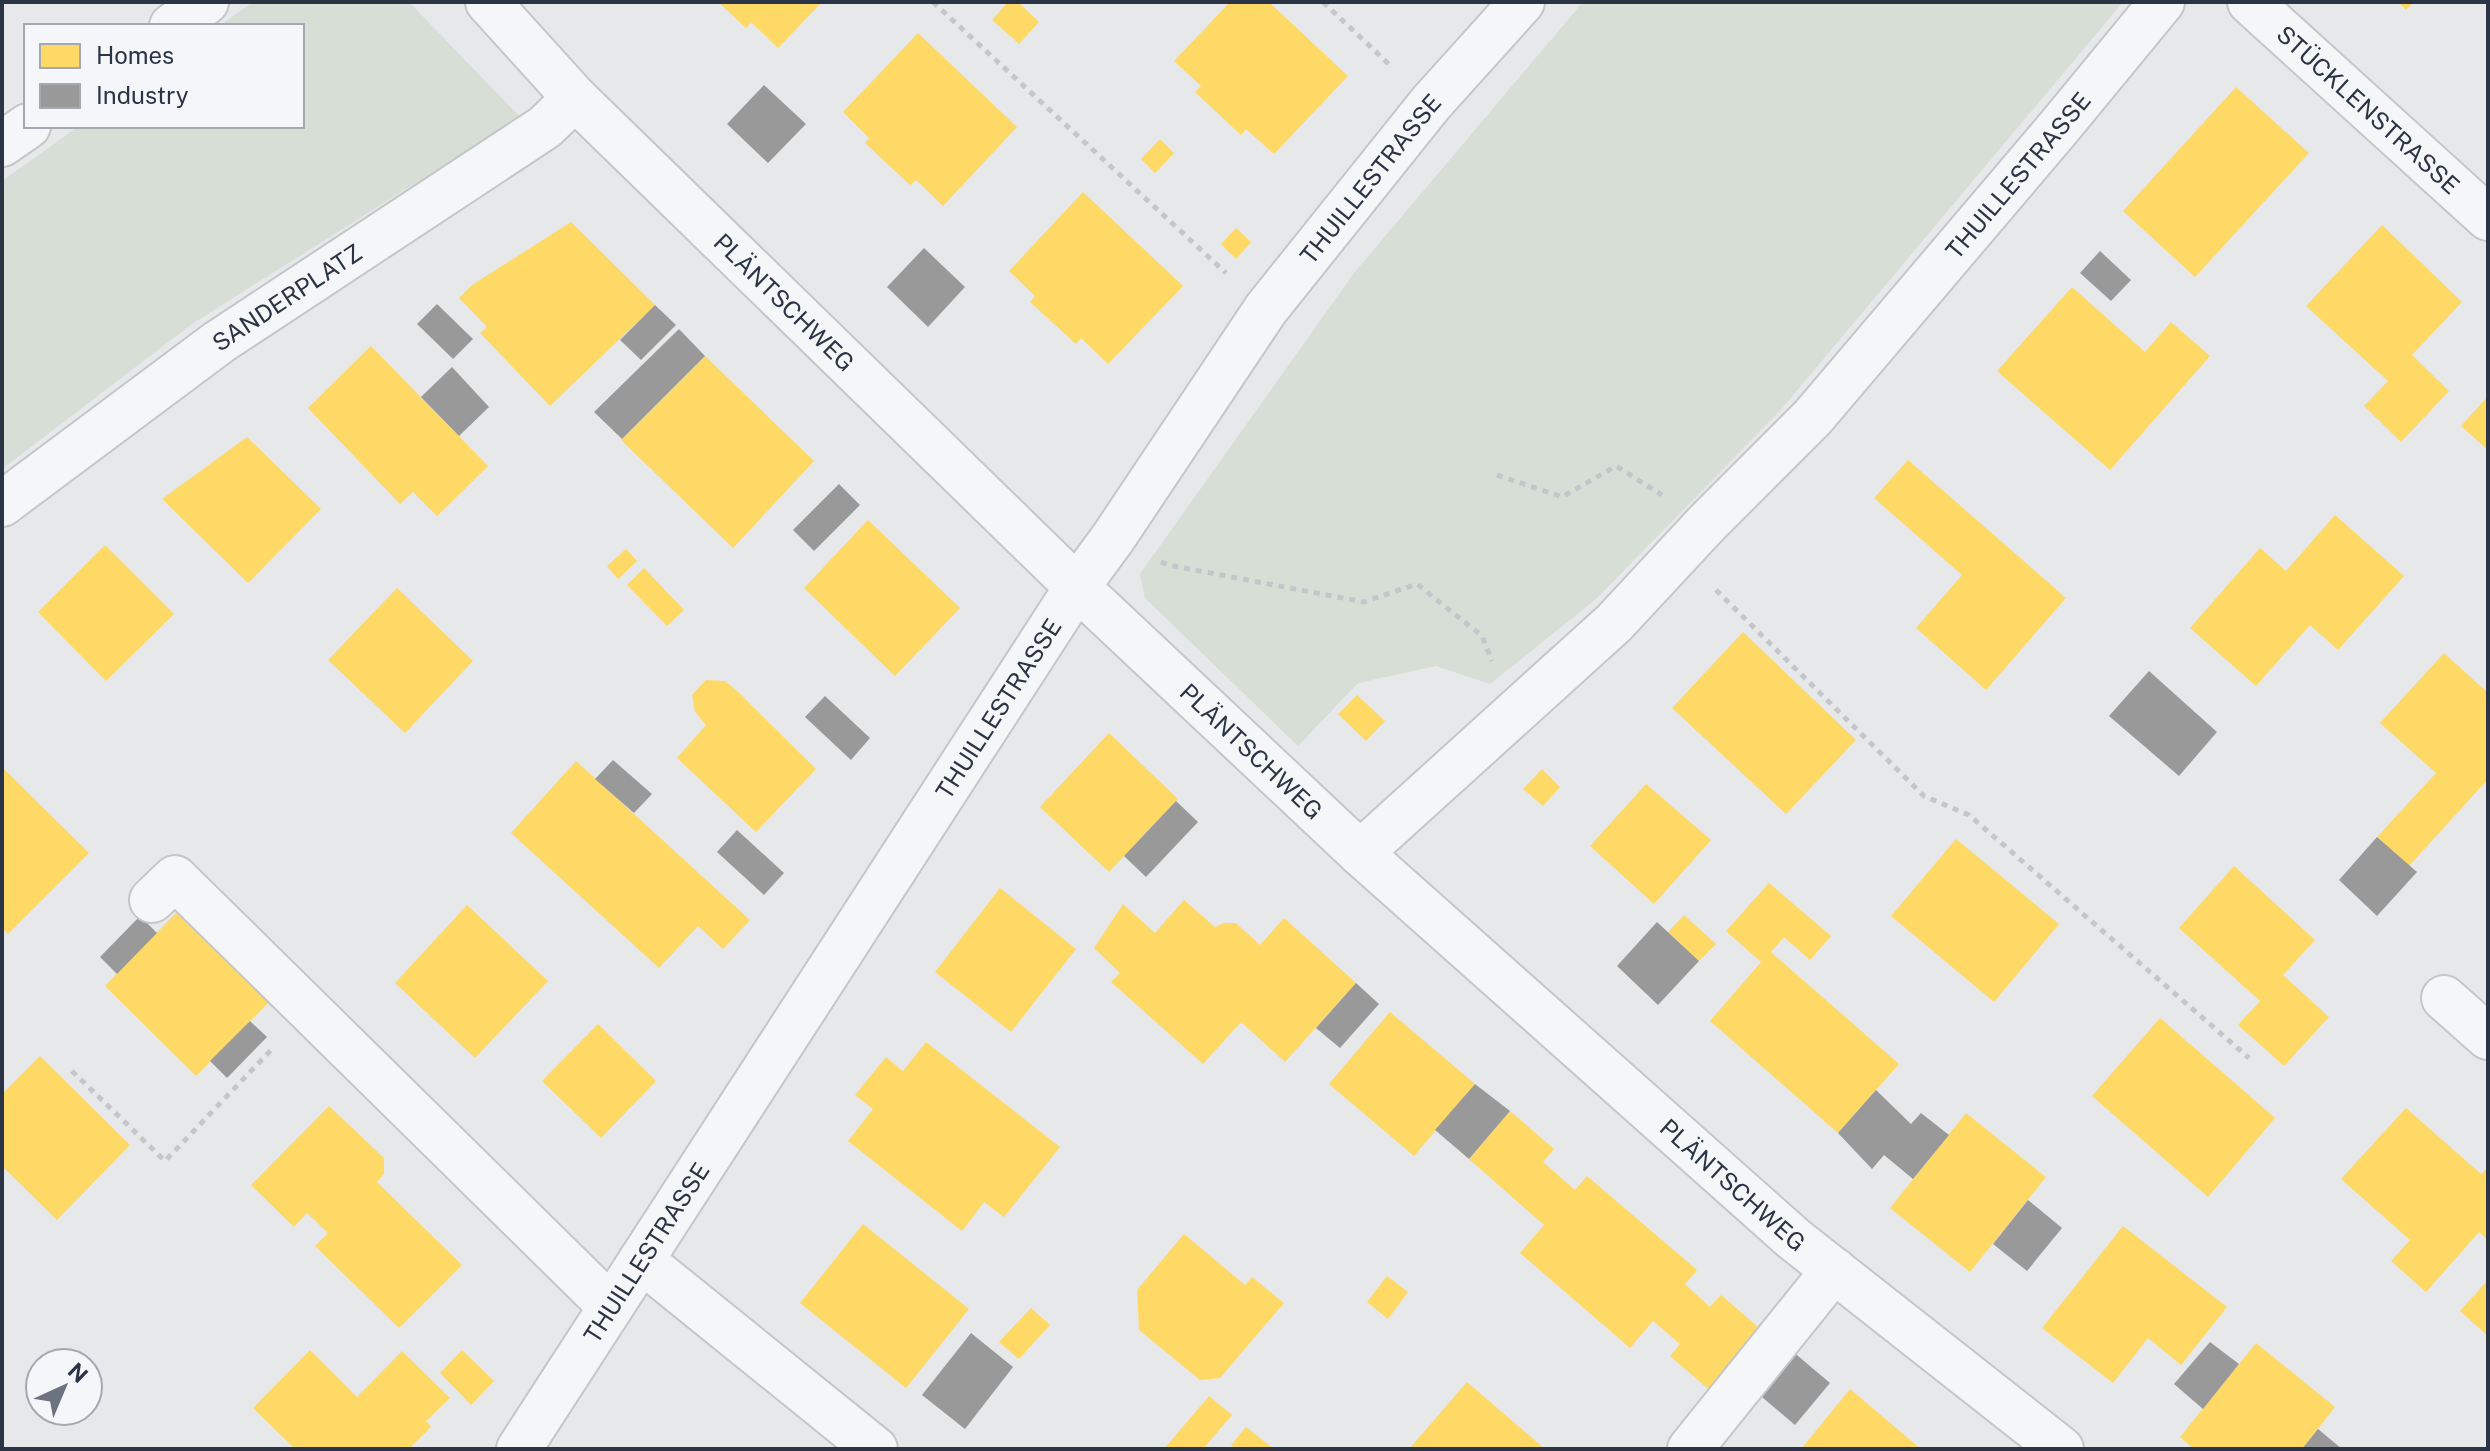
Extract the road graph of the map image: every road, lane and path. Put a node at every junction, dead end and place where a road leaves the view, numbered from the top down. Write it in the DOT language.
graph roads {
  1 [pos="206,2"];
  2 [pos="488,2"];
  3 [pos="933,2"];
  4 [pos="1323,2"];
  5 [pos="1522,2"];
  6 [pos="2162,2"];
  7 [pos="2250,2"];
  8 [pos="175,24"];
  9 [pos="575,98"];
  10 [pos="1431,103"];
  11 [pos="25,128"];
  12 [pos="2,144"];
  13 [pos="2488,218"];
  14 [pos="1266,309"];
  15 [pos="1497,475"];
  16 [pos="2,504"];
  17 [pos="1113,538"];
  18 [pos="1693,538"];
  19 [pos="1077,587"];
  20 [pos="1514,714"];
  21 [pos="1360,853"];
  22 [pos="152,900"];
  23 [pos="2444,998"];
  24 [pos="309,1010"];
  25 [pos="2488,1037"];
  26 [pos="2249,1058"];
  27 [pos="72,1071"];
  28 [pos="641,1260"];
  29 [pos="1834,1270"];
  30 [pos="611,1307"];
  31 [pos="519,1449"];
  32 [pos="875,1449"];
  33 [pos="1690,1449"];
  34 [pos="2061,1449"];
  1 -- 8 [label="street"];
  2 -- 9 [label="street, PLÄNTSCHWEG"];
  3 -- 14 [label="path"];
  4 -- 10 [label="path"];
  5 -- 10 [label="street, THUILLESTRASSE"];
  6 -- 18 [label="street, THUILLESTRASSE"];
  7 -- 13 [label="street, STÜCKLENSTRASSE"];
  9 -- 16 [label="street, SANDERPLATZ"];
  9 -- 19 [label="street, PLÄNTSCHWEG"];
  10 -- 14 [label="street, THUILLESTRASSE"];
  11 -- 12 [label="street"];
  14 -- 17 [label="street, THUILLESTRASSE"];
  15 -- 18 [label="path"];
  17 -- 19 [label="street, THUILLESTRASSE"];
  17 -- 20 [label="path"];
  18 -- 20 [label="street, THUILLESTRASSE"];
  18 -- 26 [label="path"];
  19 -- 21 [label="street, PLÄNTSCHWEG"];
  19 -- 28 [label="street, THUILLESTRASSE"];
  20 -- 21 [label="street, THUILLESTRASSE"];
  21 -- 29 [label="street, PLÄNTSCHWEG"];
  22 -- 24 [label="street"];
  23 -- 25 [label="street"];
  24 -- 27 [label="path"];
  24 -- 30 [label="street"];
  28 -- 30 [label="street, THUILLESTRASSE"];
  28 -- 32 [label="street"];
  29 -- 33 [label="street"];
  29 -- 34 [label="street, PLÄNTSCHWEG"];
  30 -- 31 [label="street, THUILLESTRASSE"];
}
